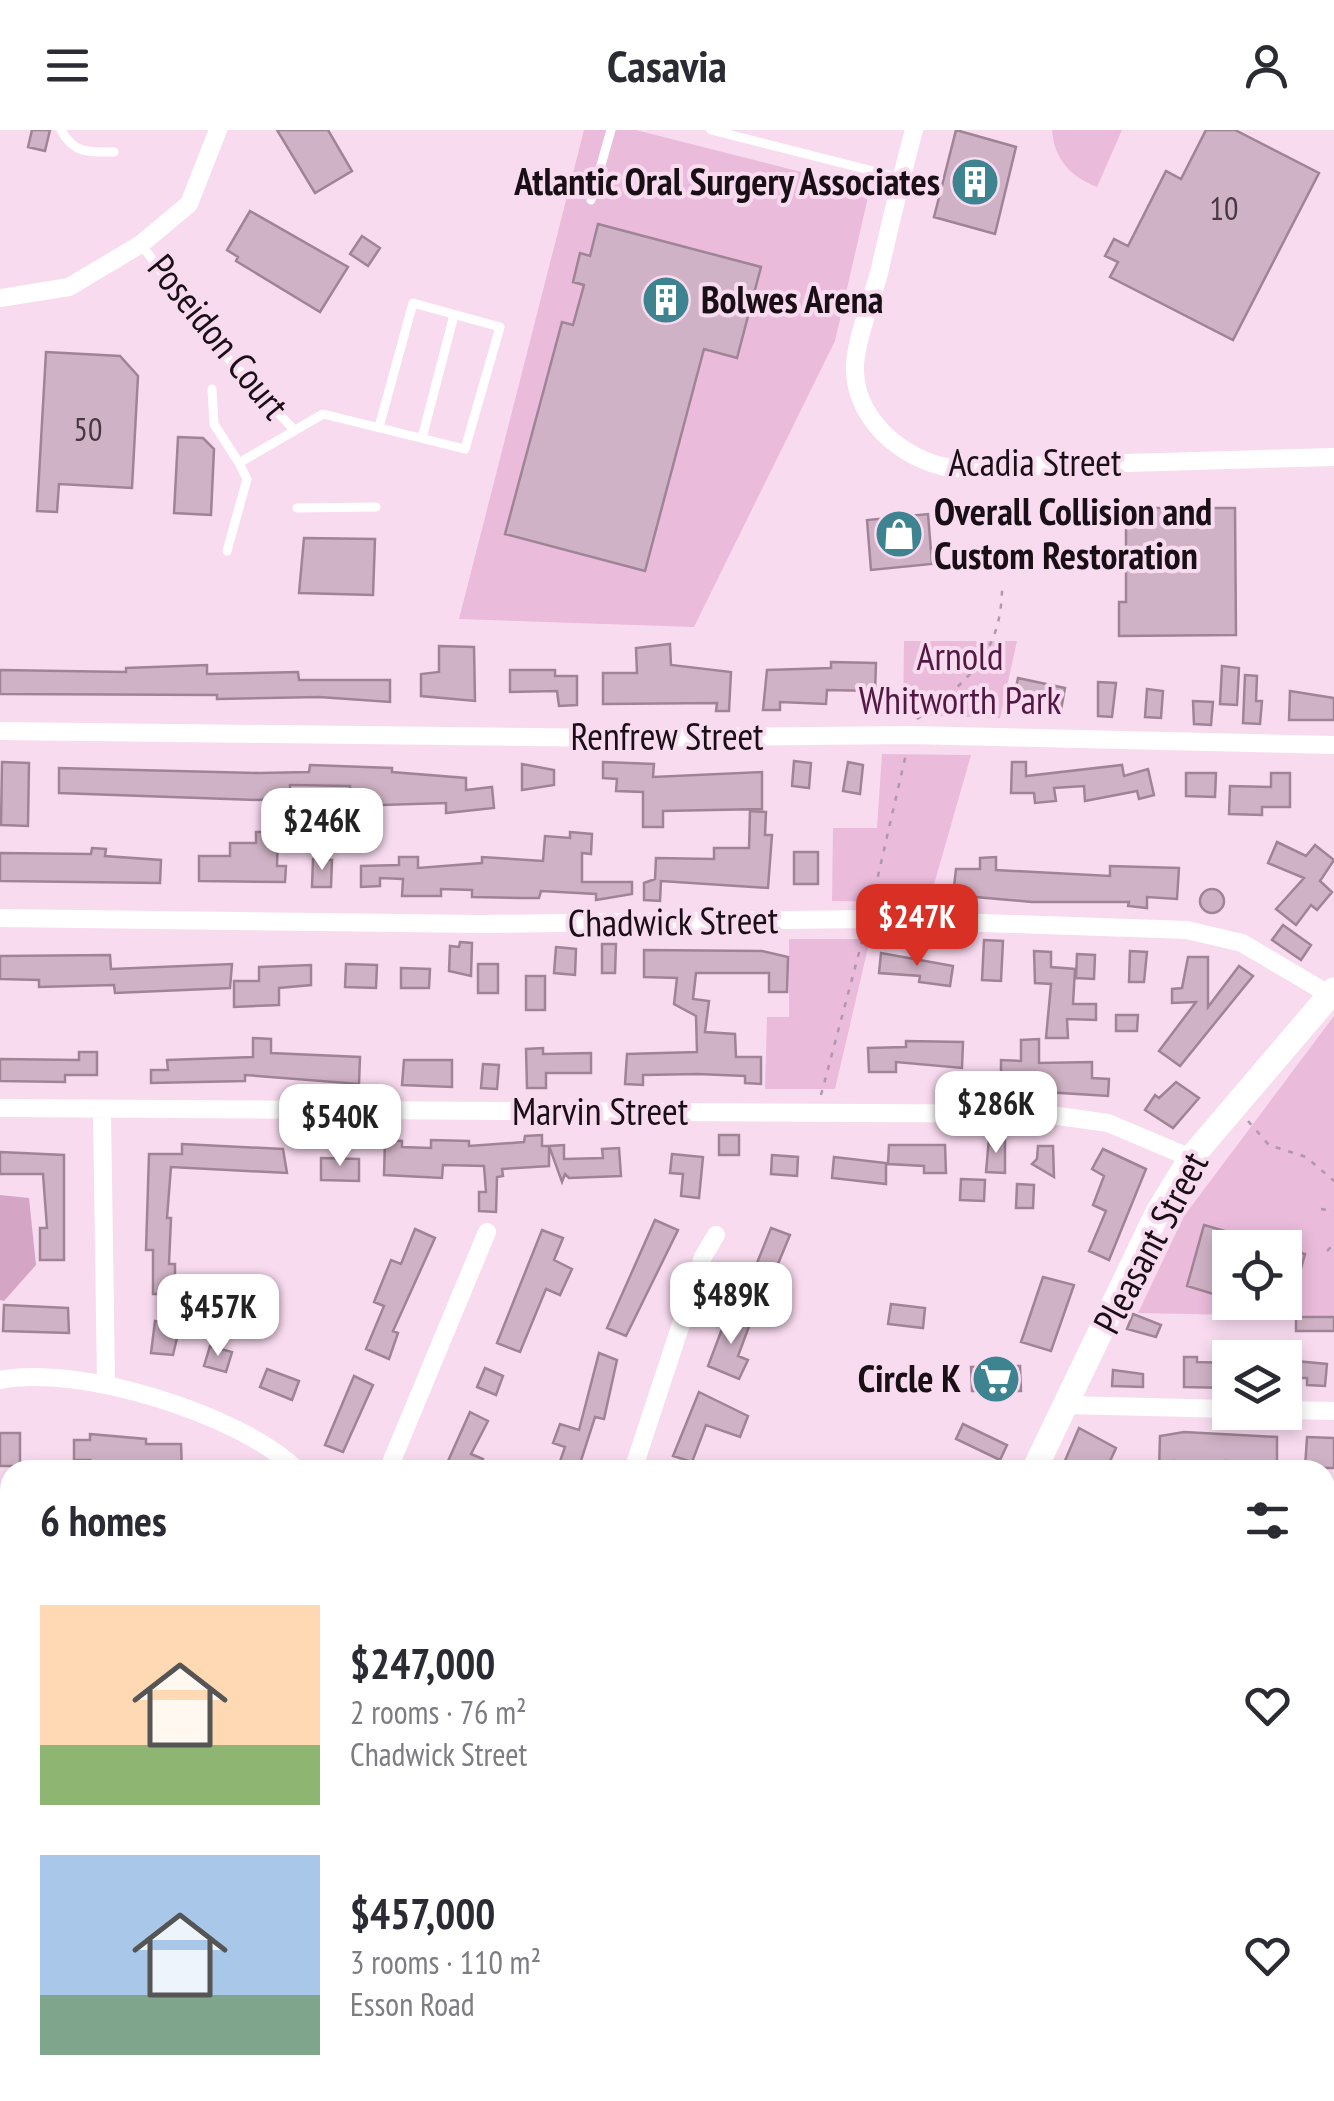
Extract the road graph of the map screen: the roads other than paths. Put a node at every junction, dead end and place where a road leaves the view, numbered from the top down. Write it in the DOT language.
graph roads {
  1 [pos="61,130"];
  2 [pos="218,130"];
  3 [pos="611,130"];
  4 [pos="712,130"];
  5 [pos="914,130"];
  6 [pos="114,152"];
  7 [pos="901,178"];
  8 [pos="591,200"];
  9 [pos="142,244"];
  10 [pos="0,298"];
  11 [pos="454,315"];
  12 [pos="212,389"];
  13 [pos="379,427"];
  14 [pos="294,430"];
  15 [pos="422,438"];
  16 [pos="1334,457"];
  17 [pos="239,463"];
  18 [pos="296,508"];
  19 [pos="376,508"];
  20 [pos="227,551"];
  21 [pos="0,731"];
  22 [pos="1334,744"];
  23 [pos="0,918"];
  24 [pos="1332,992"];
  25 [pos="0,1108"];
  26 [pos="102,1112"];
  27 [pos="1191,1158"];
  28 [pos="487,1232"];
  29 [pos="716,1235"];
  30 [pos="0,1380"];
  31 [pos="106,1382"];
  32 [pos="1066,1404"];
  33 [pos="1212,1408"];
  34 [pos="1302,1410"];
  35 [pos="1334,1411"];
  36 [pos="285,1460"];
  37 [pos="392,1460"];
  38 [pos="636,1460"];
  39 [pos="1039,1460"];
  1 -- 6 [label="lane"];
  2 -- 9 [label="street"];
  3 -- 8 [label="lane"];
  4 -- 7 [label="lane"];
  5 -- 7 [label="street, Acadia Street"];
  7 -- 16 [label="street, Acadia Street"];
  9 -- 10 [label="street"];
  9 -- 14 [label="lane, Poseidon Court"];
  11 -- 13 [label="lane"];
  11 -- 15 [label="lane"];
  11 -- 15 [label="lane"];
  12 -- 17 [label="lane"];
  13 -- 14 [label="lane"];
  13 -- 15 [label="lane"];
  14 -- 17 [label="lane"];
  17 -- 20 [label="lane"];
  18 -- 19 [label="lane"];
  21 -- 22 [label="street, Renfrew Street"];
  23 -- 24 [label="street, Chadwick Street"];
  24 -- 27 [label="main road, Pleasant Street"];
  25 -- 26 [label="street, Marvin Street"];
  26 -- 27 [label="street, Marvin Street"];
  26 -- 31 [label="street"];
  27 -- 32 [label="main road, Pleasant Street"];
  28 -- 37 [label="street"];
  29 -- 38 [label="street"];
  30 -- 31 [label="street"];
  31 -- 36 [label="street"];
  32 -- 33 [label="street"];
  32 -- 39 [label="main road, Pleasant Street"];
  34 -- 35 [label="street"];
}
